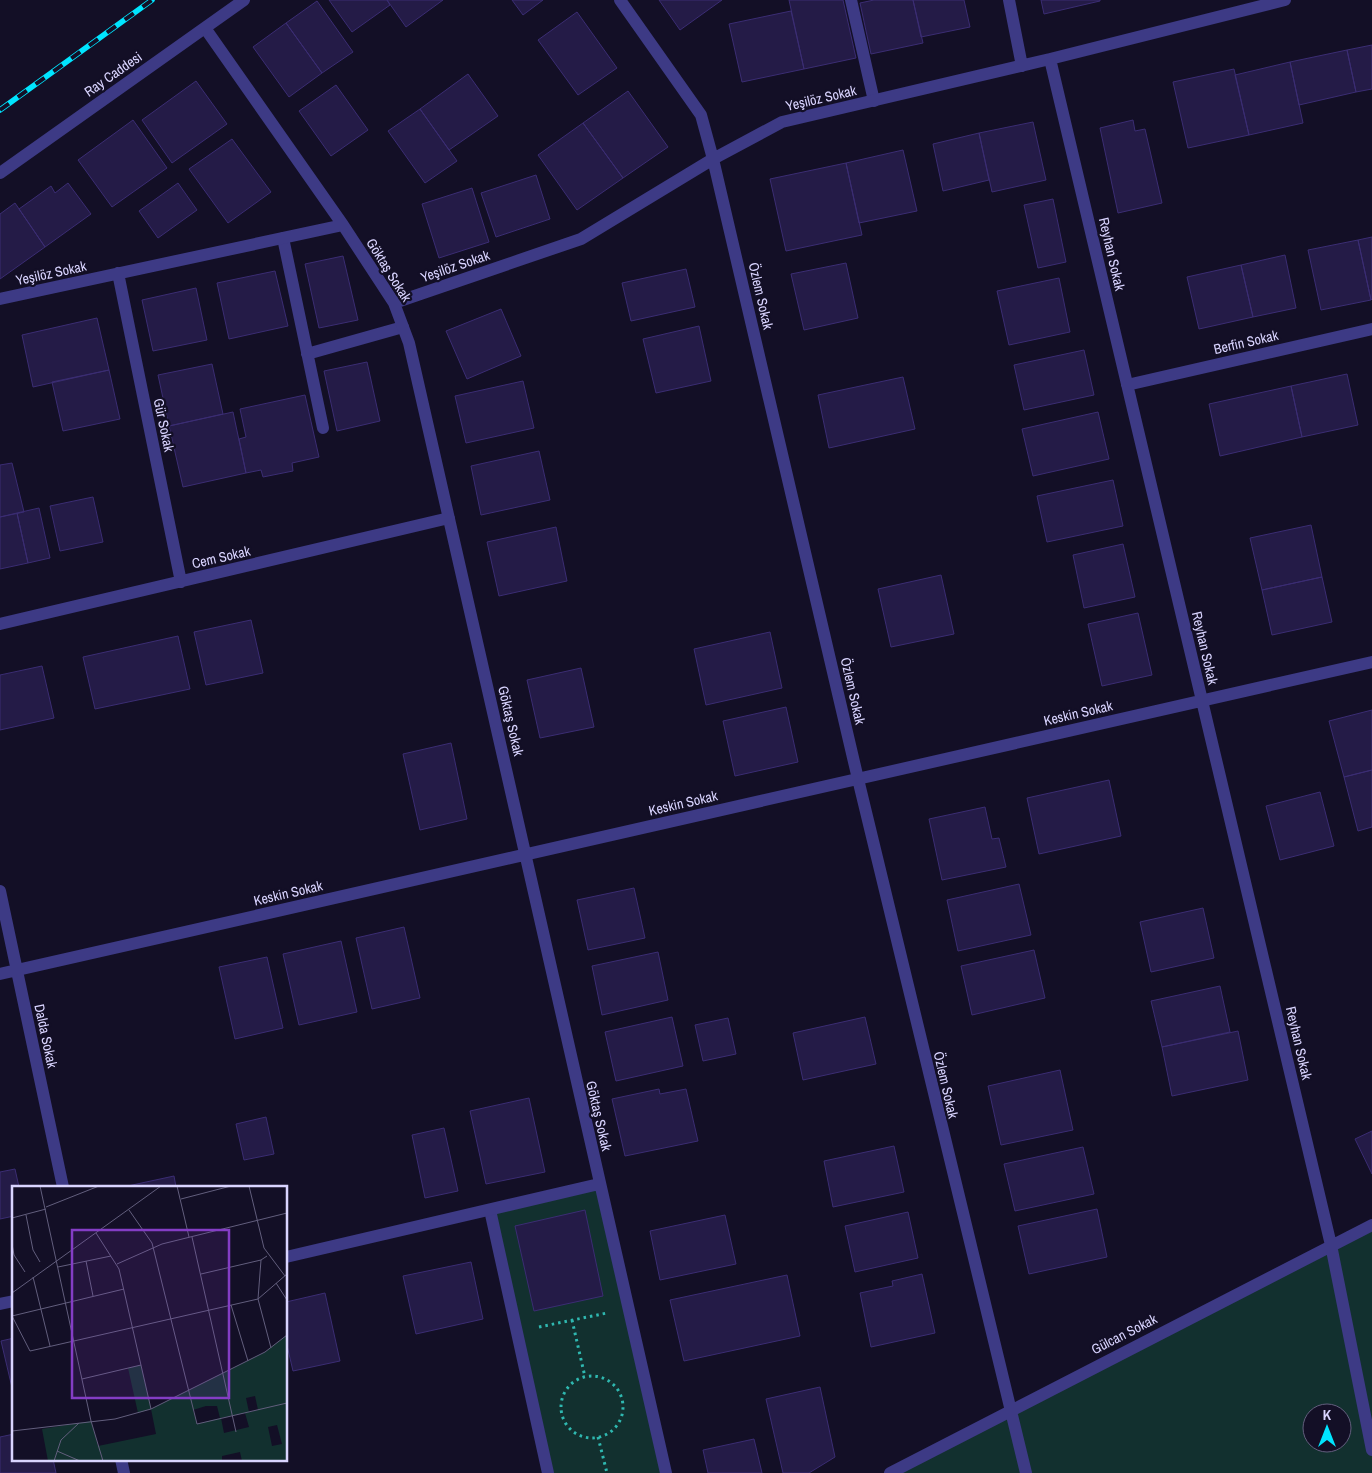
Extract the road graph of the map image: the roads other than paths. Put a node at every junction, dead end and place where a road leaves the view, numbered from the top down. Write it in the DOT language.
graph roads {
  1 [pos="244,0"];
  2 [pos="620,0"];
  3 [pos="851,0"];
  4 [pos="1009,0"];
  5 [pos="1286,0"];
  6 [pos="205,28"];
  7 [pos="1050,59"];
  8 [pos="1022,66"];
  9 [pos="874,101"];
  10 [pos="713,159"];
  11 [pos="0,173"];
  12 [pos="343,225"];
  13 [pos="283,238"];
  14 [pos="118,273"];
  15 [pos="0,299"];
  16 [pos="394,303"];
  17 [pos="403,327"];
  18 [pos="1372,329"];
  19 [pos="307,354"];
  20 [pos="1127,384"];
  21 [pos="323,428"];
  22 [pos="449,518"];
  23 [pos="181,582"];
  24 [pos="0,624"];
  25 [pos="1372,662"];
  26 [pos="1202,700"];
  27 [pos="858,779"];
  28 [pos="525,854"];
  29 [pos="0,891"];
  30 [pos="17,970"];
  31 [pos="0,974"];
  32 [pos="599,1184"];
  33 [pos="63,1186"];
  34 [pos="490,1210"];
  35 [pos="1372,1225"];
  36 [pos="1331,1245"];
  37 [pos="288,1257"];
  38 [pos="1009,1410"];
  39 [pos="1372,1450"];
  40 [pos="121,1460"];
  41 [pos="124,1473"];
  42 [pos="548,1473"];
  43 [pos="666,1473"];
  44 [pos="890,1473"];
  45 [pos="1026,1473"];
  1 -- 6 [label="street, Ray Caddesi"];
  2 -- 10 [label="street, Özlem Sokak"];
  3 -- 9 [label="street"];
  4 -- 8 [label="street"];
  5 -- 7 [label="street, Yeşilöz Sokak"];
  6 -- 11 [label="street, Ray Caddesi"];
  6 -- 12 [label="street, Göktaş Sokak"];
  7 -- 8 [label="street, Yeşilöz Sokak"];
  7 -- 20 [label="street, Reyhan Sokak"];
  8 -- 9 [label="street, Yeşilöz Sokak"];
  9 -- 10 [label="street, Yeşilöz Sokak"];
  10 -- 16 [label="street, Yeşilöz Sokak"];
  10 -- 27 [label="street, Özlem Sokak"];
  12 -- 13 [label="street, Yeşilöz Sokak"];
  12 -- 16 [label="street, Göktaş Sokak"];
  13 -- 14 [label="street, Yeşilöz Sokak"];
  13 -- 19 [label="street"];
  14 -- 15 [label="street, Yeşilöz Sokak"];
  14 -- 23 [label="street, Gür Sokak"];
  16 -- 17 [label="street, Göktaş Sokak"];
  17 -- 19 [label="street"];
  17 -- 22 [label="street, Göktaş Sokak"];
  18 -- 20 [label="street, Berfin Sokak"];
  19 -- 21 [label="street"];
  20 -- 26 [label="street, Reyhan Sokak"];
  22 -- 23 [label="street, Cem Sokak"];
  22 -- 28 [label="street, Göktaş Sokak"];
  23 -- 24 [label="street, Cem Sokak"];
  25 -- 26 [label="street, Keskin Sokak"];
  26 -- 27 [label="street, Keskin Sokak"];
  26 -- 36 [label="street, Reyhan Sokak"];
  27 -- 28 [label="street, Keskin Sokak"];
  27 -- 38 [label="street, Özlem Sokak"];
  28 -- 30 [label="street, Keskin Sokak"];
  28 -- 32 [label="street, Göktaş Sokak"];
  29 -- 30 [label="street, Dalda Sokak"];
  30 -- 31 [label="street, Keskin Sokak"];
  30 -- 33 [label="street, Dalda Sokak"];
  32 -- 34 [label="street"];
  32 -- 43 [label="street, Göktaş Sokak"];
  34 -- 37 [label="street"];
  34 -- 42 [label="street"];
  35 -- 36 [label="street, Gülcan Sokak"];
  36 -- 38 [label="street, Gülcan Sokak"];
  36 -- 39 [label="street, Reyhan Sokak"];
  38 -- 44 [label="street, Gülcan Sokak"];
  38 -- 45 [label="street, Özlem Sokak"];
  40 -- 41 [label="street"];
}
